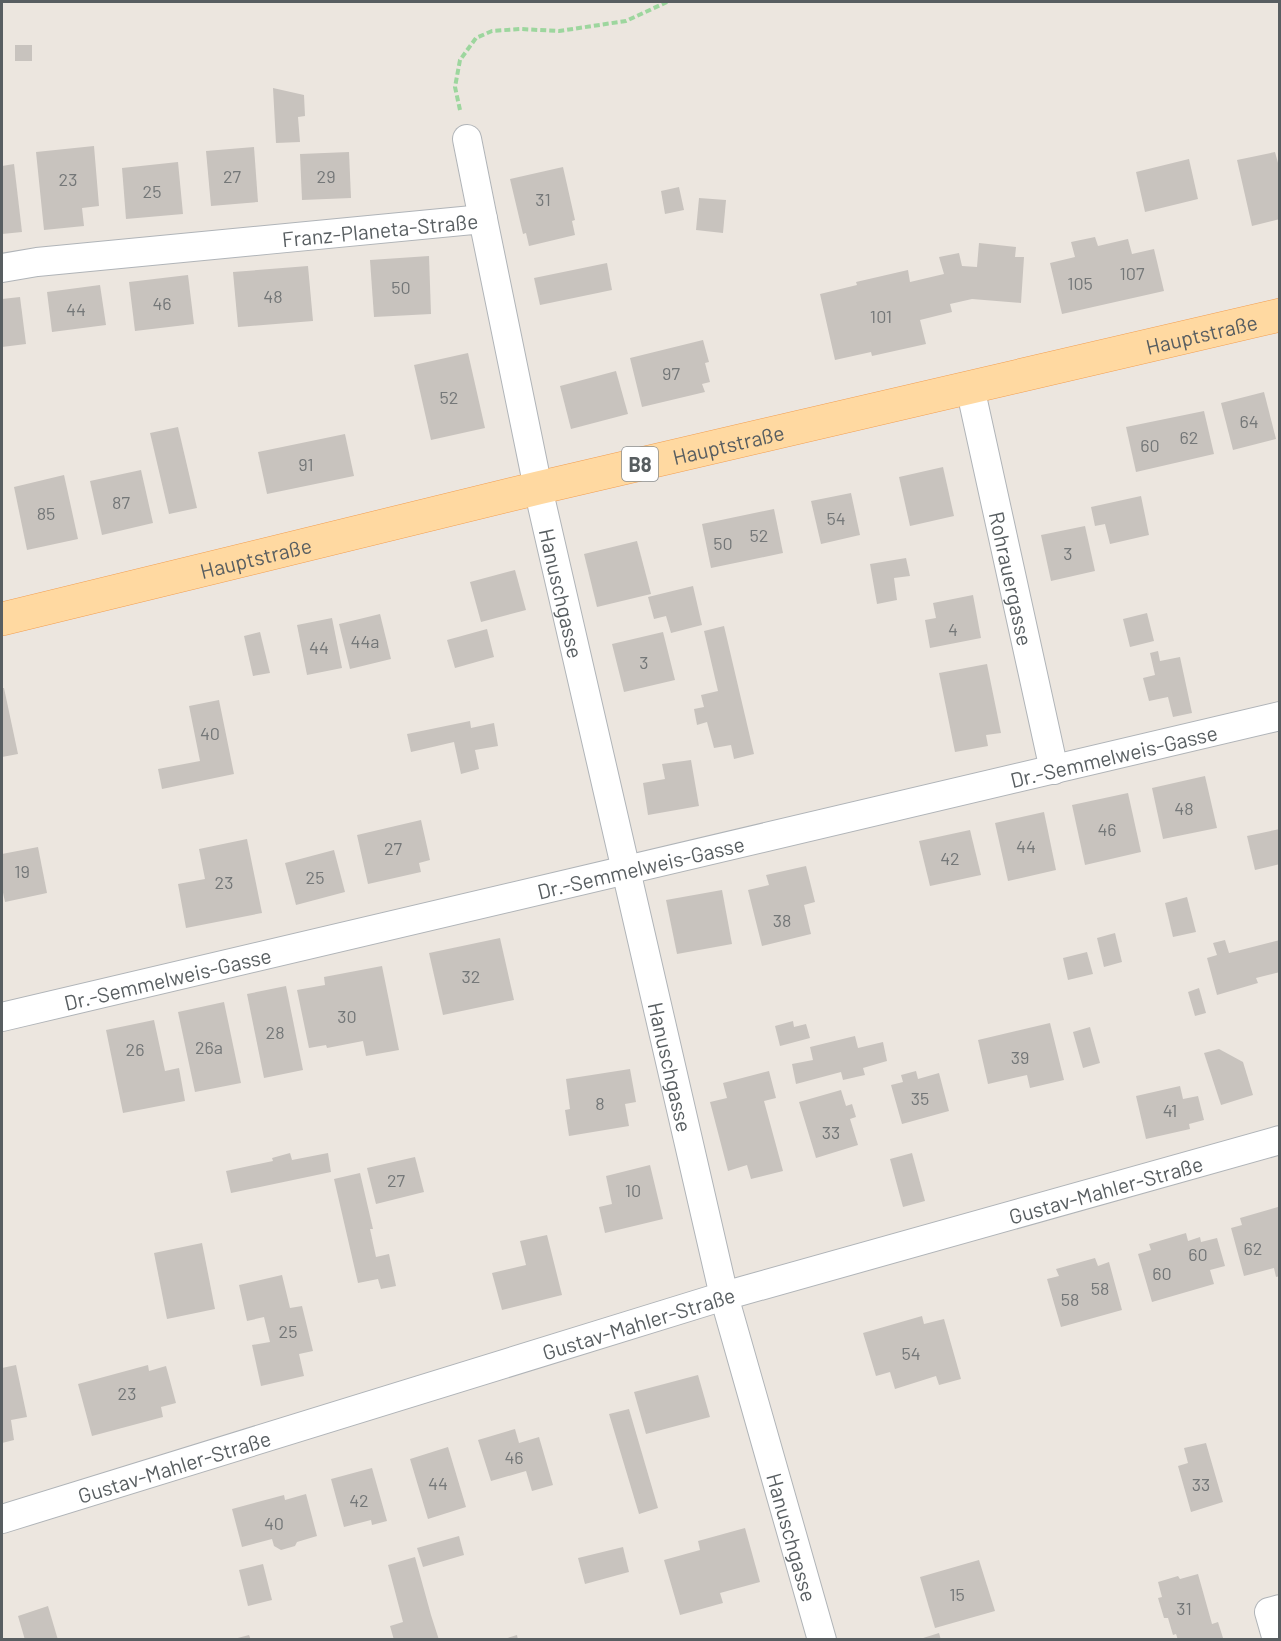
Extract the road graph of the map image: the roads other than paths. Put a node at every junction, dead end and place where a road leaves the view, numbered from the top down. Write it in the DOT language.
graph roads {
  1 [pos="467,139"];
  2 [pos="483,219"];
  3 [pos="2,268"];
  4 [pos="1280,315"];
  5 [pos="970,387"];
  6 [pos="538,488"];
  7 [pos="2,619"];
  8 [pos="1280,716"];
  9 [pos="1054,770"];
  10 [pos="625,870"];
  11 [pos="2,1017"];
  12 [pos="1280,1140"];
  13 [pos="724,1296"];
  14 [pos="2,1519"];
  15 [pos="1280,1609"];
  16 [pos="822,1640"];
  17 [pos="1277,1640"];
  1 -- 2 [label="street"];
  2 -- 3 [label="street, Franz-Planeta-Straße"];
  2 -- 6 [label="street, Franz-Planeta-Straße"];
  4 -- 5 [label="main road, Hauptstraße / B8"];
  5 -- 6 [label="main road, Hauptstraße / B8"];
  5 -- 9 [label="street, Rohrauergasse"];
  6 -- 7 [label="main road, Hauptstraße / B8"];
  6 -- 10 [label="street, Hanuschgasse"];
  8 -- 9 [label="street, Dr.-Semmelweis-Gasse"];
  9 -- 10 [label="street, Dr.-Semmelweis-Gasse"];
  10 -- 11 [label="street, Dr.-Semmelweis-Gasse"];
  10 -- 13 [label="street, Hanuschgasse"];
  12 -- 13 [label="street, Gustav-Mahler-Straße"];
  13 -- 14 [label="street, Gustav-Mahler-Straße"];
  13 -- 16 [label="street, Hanuschgasse"];
  15 -- 17 [label="street"];
}
